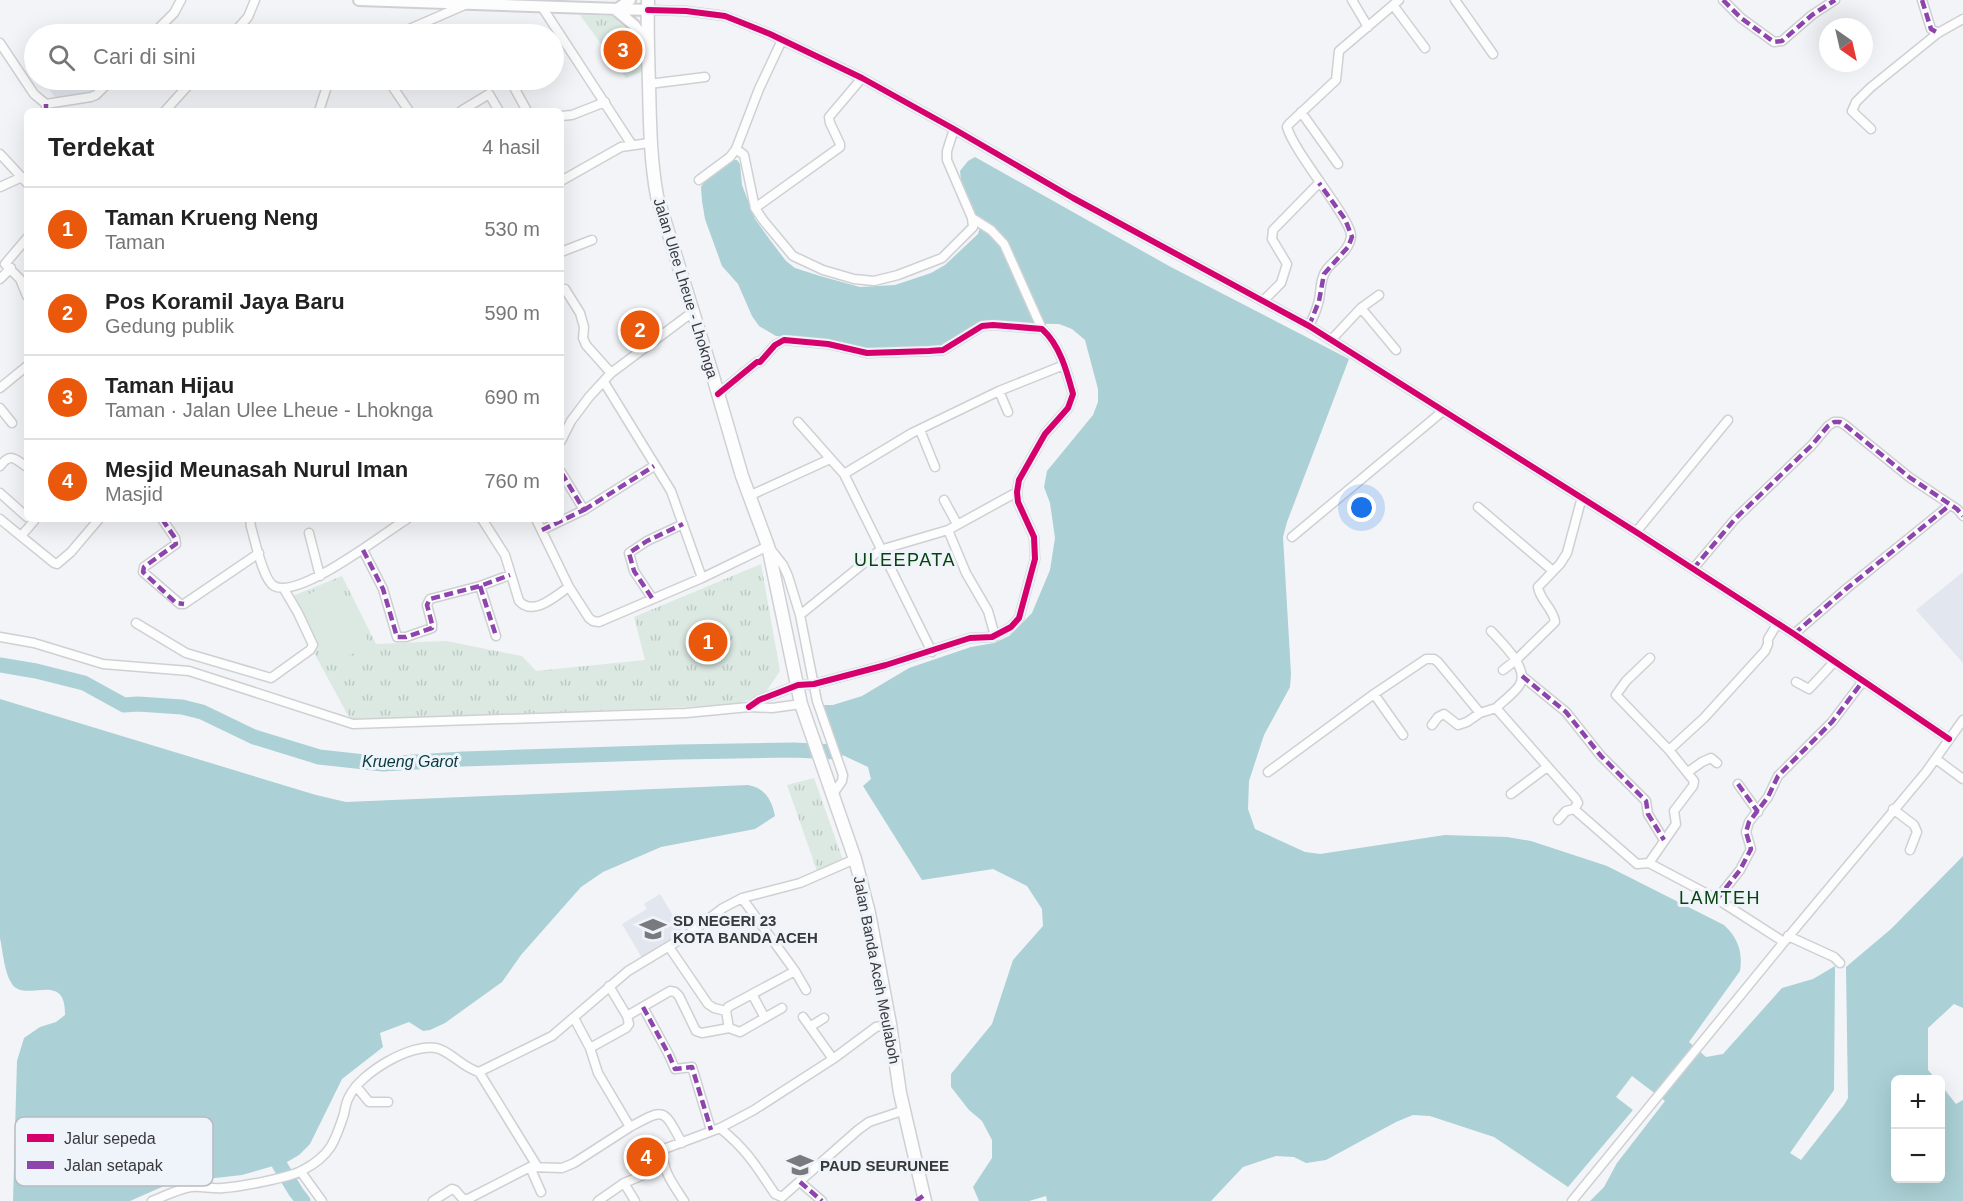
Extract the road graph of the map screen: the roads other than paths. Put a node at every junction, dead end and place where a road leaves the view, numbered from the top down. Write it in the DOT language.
graph roads {
  1 [pos="181,0"];
  2 [pos="255,0"];
  3 [pos="359,0"];
  4 [pos="630,0"];
  5 [pos="1352,0"];
  6 [pos="1455,0"];
  7 [pos="1723,0"];
  8 [pos="1835,0"];
  9 [pos="1922,0"];
  10 [pos="436,2"];
  11 [pos="1396,3"];
  12 [pos="468,4"];
  13 [pos="648,5"];
  14 [pos="542,7"];
  15 [pos="616,10"];
  16 [pos="1963,19"];
  17 [pos="163,24"];
  18 [pos="241,24"];
  19 [pos="421,24"];
  20 [pos="553,24"];
  21 [pos="1368,27"];
  22 [pos="1938,33"];
  23 [pos="564,40"];
  24 [pos="782,40"];
  25 [pos="647,43"];
  26 [pos="1425,48"];
  27 [pos="2,50"];
  28 [pos="1493,54"];
  29 [pos="705,77"];
  30 [pos="862,78"];
  31 [pos="24,80"];
  32 [pos="649,84"];
  33 [pos="31,90"];
  34 [pos="101,90"];
  35 [pos="184,90"];
  36 [pos="326,90"];
  37 [pos="395,90"];
  38 [pos="515,90"];
  39 [pos="605,102"];
  40 [pos="46,108"];
  41 [pos="168,108"];
  42 [pos="320,108"];
  43 [pos="407,108"];
  44 [pos="466,108"];
  45 [pos="497,108"];
  46 [pos="525,108"];
  47 [pos="1301,112"];
  48 [pos="564,116"];
  49 [pos="954,129"];
  50 [pos="1870,129"];
  51 [pos="649,143"];
  52 [pos="632,145"];
  53 [pos="736,148"];
  54 [pos="0,154"];
  55 [pos="1338,164"];
  56 [pos="24,179"];
  57 [pos="564,179"];
  58 [pos="24,180"];
  59 [pos="699,180"];
  60 [pos="1319,183"];
  61 [pos="0,188"];
  62 [pos="754,208"];
  63 [pos="973,219"];
  64 [pos="592,240"];
  65 [pos="24,242"];
  66 [pos="564,251"];
  67 [pos="6,267"];
  68 [pos="0,279"];
  69 [pos="24,289"];
  70 [pos="564,291"];
  71 [pos="1379,295"];
  72 [pos="1264,300"];
  73 [pos="1361,308"];
  74 [pos="694,311"];
  75 [pos="1309,326"];
  76 [pos="1042,328"];
  77 [pos="1332,339"];
  78 [pos="1396,350"];
  79 [pos="1064,365"];
  80 [pos="24,368"];
  81 [pos="611,374"];
  82 [pos="604,382"];
  83 [pos="0,388"];
  84 [pos="999,392"];
  85 [pos="718,394"];
  86 [pos="0,408"];
  87 [pos="1443,411"];
  88 [pos="1008,412"];
  89 [pos="1728,420"];
  90 [pos="798,422"];
  91 [pos="12,423"];
  92 [pos="564,425"];
  93 [pos="920,430"];
  94 [pos="830,459"];
  95 [pos="24,465"];
  96 [pos="0,466"];
  97 [pos="654,466"];
  98 [pos="935,467"];
  99 [pos="844,474"];
  100 [pos="564,477"];
  101 [pos="1017,492"];
  102 [pos="0,494"];
  103 [pos="749,496"];
  104 [pos="1582,497"];
  105 [pos="944,500"];
  106 [pos="1950,505"];
  107 [pos="1478,507"];
  108 [pos="584,510"];
  109 [pos="24,513"];
  110 [pos="1963,516"];
  111 [pos="0,519"];
  112 [pos="564,520"];
  113 [pos="30,522"];
  114 [pos="96,522"];
  115 [pos="164,522"];
  116 [pos="251,522"];
  117 [pos="403,522"];
  118 [pos="484,522"];
  119 [pos="538,522"];
  120 [pos="559,522"];
  121 [pos="683,524"];
  122 [pos="957,524"];
  123 [pos="542,530"];
  124 [pos="948,530"];
  125 [pos="1636,532"];
  126 [pos="309,533"];
  127 [pos="21,536"];
  128 [pos="1292,537"];
  129 [pos="768,546"];
  130 [pos="363,550"];
  131 [pos="880,550"];
  132 [pos="259,553"];
  133 [pos="1693,569"];
  134 [pos="1553,571"];
  135 [pos="510,575"];
  136 [pos="320,576"];
  137 [pos="702,578"];
  138 [pos="480,586"];
  139 [pos="569,587"];
  140 [pos="284,589"];
  141 [pos="652,598"];
  142 [pos="800,615"];
  143 [pos="136,623"];
  144 [pos="1777,624"];
  145 [pos="1491,631"];
  146 [pos="1794,634"];
  147 [pos="496,636"];
  148 [pos="995,636"];
  149 [pos="0,637"];
  150 [pos="932,652"];
  151 [pos="1650,658"];
  152 [pos="1516,660"];
  153 [pos="1834,662"];
  154 [pos="1503,670"];
  155 [pos="1522,676"];
  156 [pos="1863,681"];
  157 [pos="1796,682"];
  158 [pos="814,684"];
  159 [pos="798,685"];
  160 [pos="1374,694"];
  161 [pos="802,706"];
  162 [pos="749,707"];
  163 [pos="1496,708"];
  164 [pos="1480,713"];
  165 [pos="1963,720"];
  166 [pos="1432,725"];
  167 [pos="1403,735"];
  168 [pos="1949,739"];
  169 [pos="1669,750"];
  170 [pos="1936,759"];
  171 [pos="1717,763"];
  172 [pos="1547,767"];
  173 [pos="1268,772"];
  174 [pos="1688,772"];
  175 [pos="1963,779"];
  176 [pos="1738,784"];
  177 [pos="833,794"];
  178 [pos="1511,794"];
  179 [pos="1574,809"];
  180 [pos="1893,809"];
  181 [pos="1758,812"];
  182 [pos="1558,820"];
  183 [pos="1664,840"];
  184 [pos="1910,850"];
  185 [pos="855,859"];
  186 [pos="1649,863"];
  187 [pos="742,898"];
  188 [pos="1717,899"];
  189 [pos="1786,939"];
  190 [pos="669,947"];
  191 [pos="1840,963"];
  192 [pos="795,971"];
  193 [pos="609,987"];
  194 [pos="806,990"];
  195 [pos="752,993"];
  196 [pos="643,1007"];
  197 [pos="782,1008"];
  198 [pos="726,1011"];
  199 [pos="627,1016"];
  200 [pos="804,1017"];
  201 [pos="574,1018"];
  202 [pos="765,1018"];
  203 [pos="824,1018"];
  204 [pos="890,1024"];
  205 [pos="811,1026"];
  206 [pos="729,1028"];
  207 [pos="590,1048"];
  208 [pos="833,1059"];
  209 [pos="479,1072"];
  210 [pos="356,1086"];
  211 [pos="388,1102"];
  212 [pos="905,1110"];
  213 [pos="630,1127"];
  214 [pos="716,1129"];
  215 [pos="682,1143"];
  216 [pos="665,1166"];
  217 [pos="533,1167"];
  218 [pos="297,1173"];
  219 [pos="801,1182"];
  220 [pos="624,1183"];
  221 [pos="481,1192"];
  222 [pos="541,1192"];
  223 [pos="782,1199"];
  224 [pos="921,1199"];
  225 [pos="152,1201"];
  226 [pos="322,1201"];
  227 [pos="433,1201"];
  228 [pos="486,1201"];
  229 [pos="598,1201"];
  230 [pos="635,1201"];
  231 [pos="684,1201"];
  232 [pos="822,1201"];
  233 [pos="1572,1201"];
  1 -- 17 [label="street"];
  2 -- 18 [label="street"];
  3 -- 10 [label="main road"];
  4 -- 15 [label="main road"];
  5 -- 21 [label="street"];
  6 -- 28 [label="street"];
  7 -- 8 [label="street"];
  9 -- 22 [label="street"];
  10 -- 12 [label="main road"];
  11 -- 21 [label="street"];
  11 -- 26 [label="street"];
  12 -- 14 [label="main road"];
  12 -- 19 [label="street"];
  13 -- 15 [label="main road"];
  13 -- 24 [label="street"];
  13 -- 25 [label="highway, Jalan Ulee Lheue - Lhoknga"];
  14 -- 15 [label="main road"];
  14 -- 20 [label="street"];
  15 -- 25 [label="main road"];
  16 -- 22 [label="street"];
  21 -- 47 [label="street"];
  22 -- 50 [label="street"];
  23 -- 39 [label="street"];
  24 -- 30 [label="street"];
  24 -- 53 [label="street"];
  25 -- 32 [label="highway, Jalan Ulee Lheue - Lhoknga"];
  27 -- 31 [label="street"];
  29 -- 32 [label="street"];
  30 -- 49 [label="street"];
  30 -- 62 [label="street"];
  32 -- 51 [label="highway, Jalan Ulee Lheue - Lhoknga"];
  33 -- 40 [label="street"];
  34 -- 40 [label="street"];
  35 -- 41 [label="street"];
  36 -- 42 [label="street"];
  37 -- 43 [label="street"];
  38 -- 46 [label="street"];
  39 -- 48 [label="street"];
  39 -- 52 [label="street"];
  44 -- 45 [label="street"];
  47 -- 55 [label="street"];
  47 -- 60 [label="street"];
  49 -- 63 [label="street"];
  49 -- 72 [label="street"];
  51 -- 52 [label="street"];
  51 -- 74 [label="highway, Jalan Ulee Lheue - Lhoknga"];
  52 -- 57 [label="street"];
  53 -- 59 [label="street"];
  53 -- 62 [label="street"];
  54 -- 56 [label="street"];
  58 -- 61 [label="street"];
  60 -- 72 [label="street"];
  60 -- 75 [label="street"];
  62 -- 63 [label="street"];
  63 -- 76 [label="street"];
  64 -- 66 [label="street"];
  65 -- 67 [label="street"];
  67 -- 68 [label="street"];
  67 -- 69 [label="street"];
  70 -- 81 [label="street"];
  71 -- 73 [label="street"];
  72 -- 75 [label="street"];
  73 -- 77 [label="street"];
  73 -- 78 [label="street"];
  74 -- 81 [label="street"];
  74 -- 85 [label="highway, Jalan Ulee Lheue - Lhoknga"];
  75 -- 77 [label="street"];
  76 -- 79 [label="street"];
  76 -- 85 [label="street"];
  77 -- 87 [label="street"];
  79 -- 84 [label="street"];
  79 -- 101 [label="street"];
  80 -- 83 [label="street"];
  81 -- 82 [label="street"];
  82 -- 92 [label="street"];
  82 -- 97 [label="street"];
  84 -- 88 [label="street"];
  84 -- 93 [label="street"];
  85 -- 103 [label="highway, Jalan Ulee Lheue - Lhoknga"];
  86 -- 91 [label="street"];
  87 -- 104 [label="street"];
  87 -- 128 [label="street"];
  89 -- 125 [label="street"];
  90 -- 94 [label="street"];
  93 -- 98 [label="street"];
  93 -- 99 [label="street"];
  94 -- 99 [label="street"];
  94 -- 103 [label="street"];
  95 -- 96 [label="street"];
  97 -- 108 [label="street"];
  97 -- 121 [label="street"];
  99 -- 131 [label="street"];
  100 -- 108 [label="street"];
  101 -- 122 [label="street"];
  101 -- 148 [label="street"];
  102 -- 109 [label="street"];
  103 -- 129 [label="highway, Jalan Ulee Lheue - Lhoknga"];
  104 -- 125 [label="street"];
  104 -- 134 [label="street"];
  105 -- 122 [label="street"];
  106 -- 110 [label="street"];
  106 -- 133 [label="street"];
  106 -- 146 [label="street"];
  107 -- 134 [label="street"];
  108 -- 112 [label="street"];
  111 -- 127 [label="street"];
  113 -- 127 [label="street"];
  114 -- 127 [label="street"];
  115 -- 132 [label="street"];
  116 -- 132 [label="street"];
  117 -- 130 [label="street"];
  118 -- 135 [label="street"];
  119 -- 123 [label="street"];
  120 -- 123 [label="street"];
  121 -- 137 [label="street"];
  121 -- 141 [label="street"];
  122 -- 124 [label="street"];
  123 -- 139 [label="street"];
  124 -- 131 [label="street"];
  124 -- 148 [label="street"];
  125 -- 133 [label="street"];
  126 -- 136 [label="street"];
  129 -- 137 [label="street"];
  129 -- 142 [label="street"];
  129 -- 159 [label="highway, Jalan Ulee Lheue - Lhoknga"];
  130 -- 136 [label="street"];
  130 -- 138 [label="street"];
  131 -- 142 [label="street"];
  131 -- 150 [label="street"];
  132 -- 140 [label="street"];
  133 -- 144 [label="street"];
  134 -- 152 [label="street"];
  135 -- 138 [label="street"];
  135 -- 139 [label="street"];
  136 -- 140 [label="street"];
  137 -- 141 [label="street"];
  138 -- 147 [label="street"];
  139 -- 141 [label="street"];
  140 -- 143 [label="street"];
  142 -- 158 [label="street"];
  144 -- 146 [label="street"];
  144 -- 169 [label="street"];
  145 -- 152 [label="street"];
  146 -- 153 [label="street"];
  148 -- 150 [label="street"];
  149 -- 162 [label="street"];
  150 -- 158 [label="street"];
  151 -- 169 [label="street"];
  152 -- 154 [label="street"];
  152 -- 155 [label="street"];
  153 -- 156 [label="street"];
  153 -- 157 [label="street"];
  155 -- 163 [label="street"];
  155 -- 183 [label="street"];
  156 -- 168 [label="street"];
  156 -- 181 [label="street"];
  158 -- 159 [label="street"];
  158 -- 177 [label="street"];
  159 -- 161 [label="highway, Jalan Ulee Lheue - Lhoknga"];
  159 -- 162 [label="street"];
  160 -- 164 [label="street"];
  160 -- 167 [label="street"];
  160 -- 173 [label="street"];
  161 -- 162 [label="street"];
  161 -- 177 [label="highway, Jalan Banda Aceh Meulaboh"];
  163 -- 164 [label="street"];
  163 -- 172 [label="street"];
  164 -- 166 [label="street"];
  165 -- 168 [label="street"];
  168 -- 170 [label="street"];
  169 -- 174 [label="street"];
  170 -- 175 [label="street"];
  170 -- 180 [label="street"];
  171 -- 174 [label="street"];
  172 -- 178 [label="street"];
  172 -- 179 [label="street"];
  174 -- 183 [label="street"];
  176 -- 181 [label="street"];
  177 -- 185 [label="highway, Jalan Banda Aceh Meulaboh"];
  179 -- 182 [label="street"];
  179 -- 186 [label="street"];
  180 -- 184 [label="street"];
  180 -- 189 [label="street"];
  181 -- 188 [label="street"];
  183 -- 186 [label="street"];
  185 -- 187 [label="street"];
  185 -- 204 [label="highway, Jalan Banda Aceh Meulaboh"];
  186 -- 188 [label="street"];
  187 -- 190 [label="street"];
  187 -- 192 [label="street"];
  188 -- 189 [label="street"];
  189 -- 191 [label="street"];
  189 -- 233 [label="street"];
  190 -- 193 [label="street"];
  190 -- 198 [label="street"];
  192 -- 194 [label="street"];
  192 -- 195 [label="street"];
  193 -- 199 [label="street"];
  193 -- 201 [label="street"];
  195 -- 198 [label="street"];
  195 -- 202 [label="street"];
  196 -- 199 [label="street"];
  196 -- 206 [label="street"];
  196 -- 214 [label="street"];
  197 -- 202 [label="street"];
  198 -- 206 [label="street"];
  199 -- 207 [label="street"];
  200 -- 205 [label="street"];
  201 -- 207 [label="street"];
  201 -- 209 [label="street"];
  202 -- 206 [label="street"];
  203 -- 205 [label="street"];
  204 -- 208 [label="street"];
  204 -- 212 [label="highway, Jalan Banda Aceh Meulaboh"];
  205 -- 208 [label="street"];
  207 -- 213 [label="street"];
  208 -- 214 [label="street"];
  209 -- 210 [label="street"];
  209 -- 217 [label="street"];
  210 -- 211 [label="street"];
  210 -- 218 [label="street"];
  212 -- 219 [label="street"];
  212 -- 224 [label="highway, Jalan Banda Aceh Meulaboh"];
  213 -- 215 [label="street"];
  213 -- 217 [label="street"];
  214 -- 215 [label="street"];
  214 -- 223 [label="street"];
  215 -- 216 [label="street"];
  216 -- 220 [label="street"];
  216 -- 231 [label="street"];
  217 -- 221 [label="street"];
  217 -- 222 [label="street"];
  218 -- 225 [label="street"];
  218 -- 226 [label="street"];
  219 -- 223 [label="street"];
  219 -- 232 [label="street"];
  220 -- 229 [label="street"];
  220 -- 230 [label="street"];
  221 -- 227 [label="street"];
  221 -- 228 [label="street"];
}
